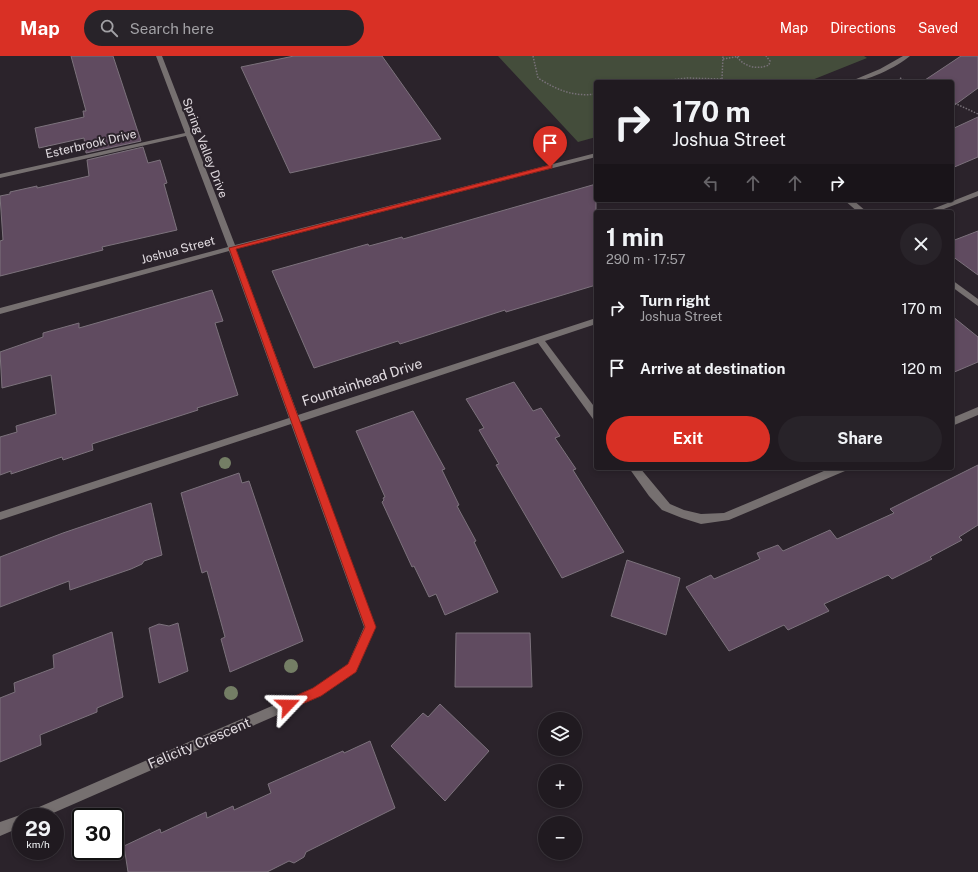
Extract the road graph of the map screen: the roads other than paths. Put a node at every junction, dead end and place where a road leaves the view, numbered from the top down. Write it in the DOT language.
graph roads {
  1 [pos="159,56"];
  2 [pos="907,56"];
  3 [pos="857,80"];
  4 [pos="188,134"];
  5 [pos="594,156"];
  6 [pos="0,176"];
  7 [pos="978,193"];
  8 [pos="850,202"];
  9 [pos="860,210"];
  10 [pos="934,210"];
  11 [pos="232,248"];
  12 [pos="954,284"];
  13 [pos="978,303"];
  14 [pos="0,311"];
  15 [pos="594,321"];
  16 [pos="540,339"];
  17 [pos="978,411"];
  18 [pos="594,413"];
  19 [pos="295,418"];
  20 [pos="954,421"];
  21 [pos="636,470"];
  22 [pos="836,470"];
  23 [pos="0,516"];
  24 [pos="49,808"];
  25 [pos="12,824"];
  26 [pos="0,829"];
  1 -- 4 [label="street, Spring Valley Drive"];
  2 -- 3 [label="street"];
  4 -- 6 [label="street, Esterbrook Drive"];
  4 -- 11 [label="street, Spring Valley Drive"];
  5 -- 11 [label="street, Joshua Street"];
  7 -- 10 [label="street"];
  8 -- 9 [label="street"];
  11 -- 14 [label="street, Joshua Street"];
  11 -- 19 [label="street, Felicity Crescent"];
  12 -- 13 [label="street"];
  15 -- 16 [label="street, Fountainhead Drive"];
  16 -- 18 [label="street"];
  16 -- 19 [label="street, Fountainhead Drive"];
  17 -- 20 [label="street"];
  19 -- 23 [label="street, Fountainhead Drive"];
  19 -- 24 [label="street, Felicity Crescent"];
  21 -- 22 [label="street"];
  25 -- 26 [label="street"];
}
